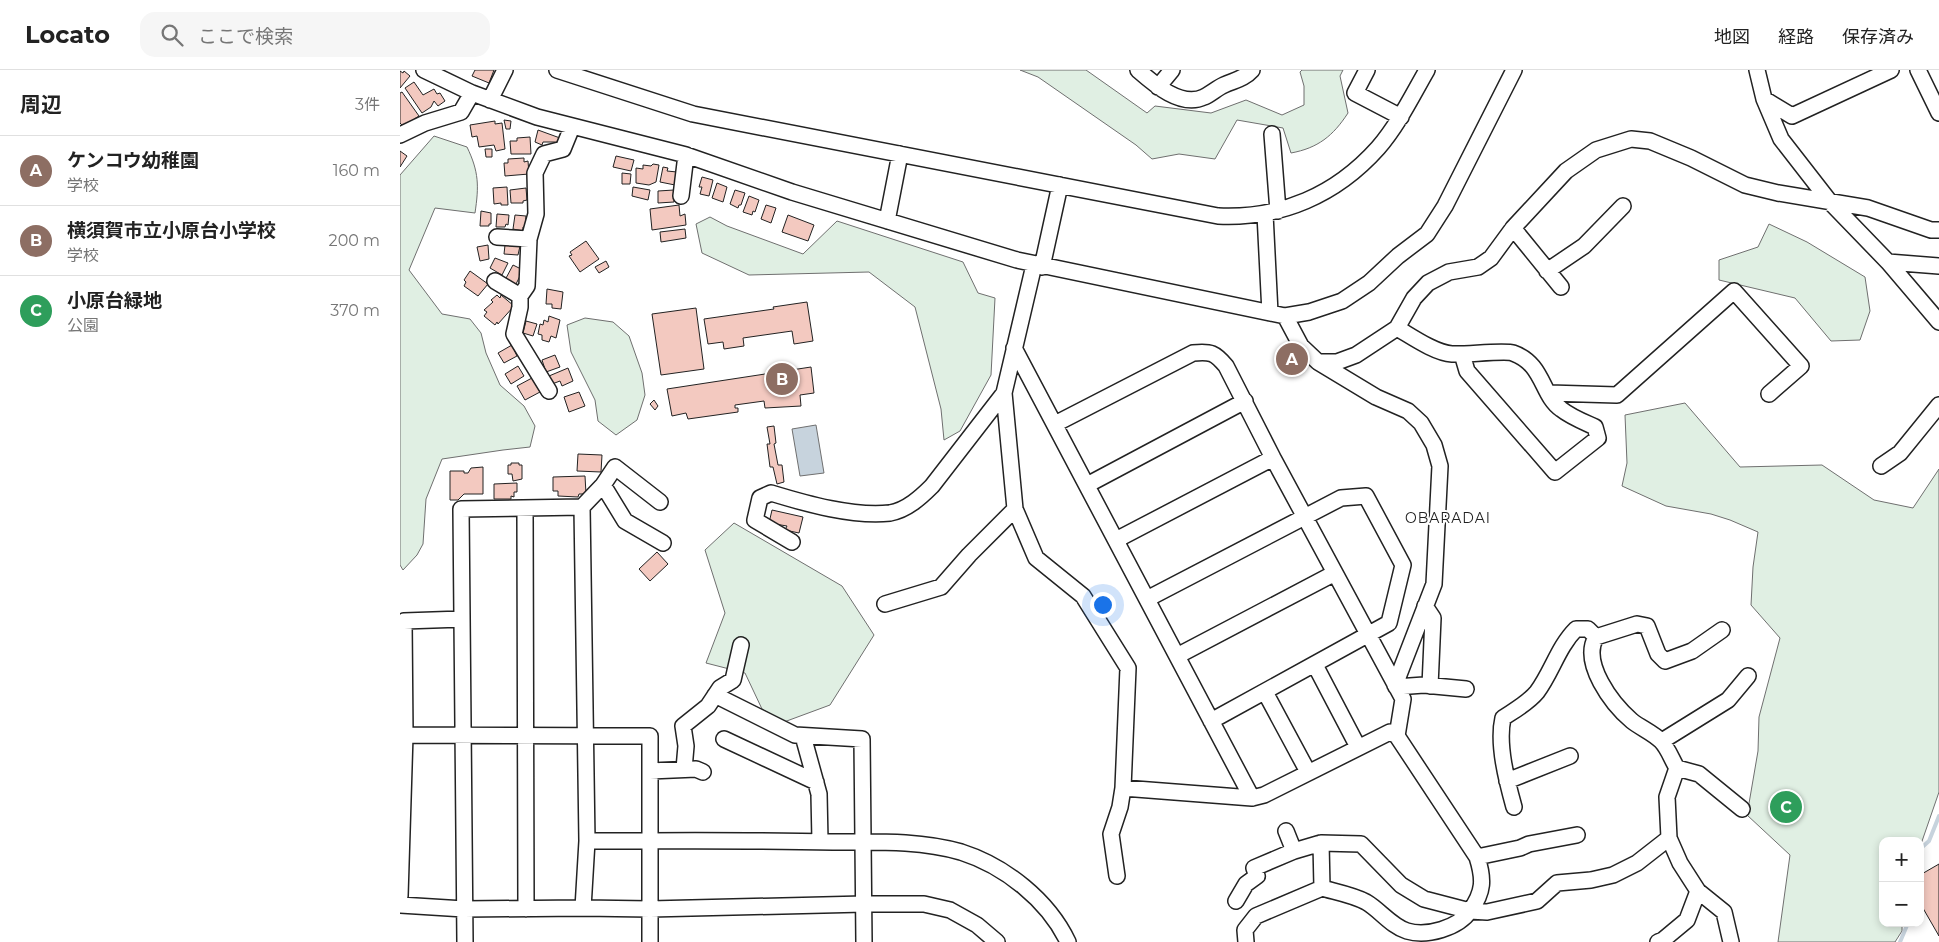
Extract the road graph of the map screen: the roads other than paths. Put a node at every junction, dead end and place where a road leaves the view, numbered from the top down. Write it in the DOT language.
graph roads {
  1 [pos="424,70"];
  2 [pos="505,70"];
  3 [pos="557,70"];
  4 [pos="1138,70"];
  5 [pos="1172,70"];
  6 [pos="1252,70"];
  7 [pos="1367,70"];
  8 [pos="1427,70"];
  9 [pos="1514,70"];
  10 [pos="1758,70"];
  11 [pos="1891,70"];
  12 [pos="1918,70"];
  13 [pos="1158,87"];
  14 [pos="472,93"];
  15 [pos="1764,99"];
  16 [pos="490,100"];
  17 [pos="1939,113"];
  18 [pos="1401,117"];
  19 [pos="572,127"];
  20 [pos="1272,134"];
  21 [pos="400,135"];
  22 [pos="900,154"];
  23 [pos="686,155"];
  24 [pos="1060,185"];
  25 [pos="680,196"];
  26 [pos="1830,202"];
  27 [pos="1623,206"];
  28 [pos="1271,212"];
  29 [pos="887,221"];
  30 [pos="1513,228"];
  31 [pos="1939,230"];
  32 [pos="496,237"];
  33 [pos="529,239"];
  34 [pos="1888,262"];
  35 [pos="1038,266"];
  36 [pos="1939,266"];
  37 [pos="1547,271"];
  38 [pos="495,281"];
  39 [pos="1560,287"];
  40 [pos="520,296"];
  41 [pos="1270,313"];
  42 [pos="1285,316"];
  43 [pos="1939,322"];
  44 [pos="1397,328"];
  45 [pos="1014,348"];
  46 [pos="1462,354"];
  47 [pos="1318,362"];
  48 [pos="549,391"];
  49 [pos="1004,393"];
  50 [pos="1549,393"];
  51 [pos="1768,394"];
  52 [pos="1244,401"];
  53 [pos="1939,405"];
  54 [pos="1054,424"];
  55 [pos="1273,458"];
  56 [pos="1881,466"];
  57 [pos="603,484"];
  58 [pos="1087,485"];
  59 [pos="660,502"];
  60 [pos="582,507"];
  61 [pos="524,508"];
  62 [pos="1016,509"];
  63 [pos="1305,517"];
  64 [pos="1116,540"];
  65 [pos="792,542"];
  66 [pos="663,543"];
  67 [pos="1335,573"];
  68 [pos="1147,599"];
  69 [pos="885,604"];
  70 [pos="1425,606"];
  71 [pos="462,619"];
  72 [pos="1722,630"];
  73 [pos="1369,635"];
  74 [pos="1596,637"];
  75 [pos="741,645"];
  76 [pos="1177,656"];
  77 [pos="1315,666"];
  78 [pos="1748,676"];
  79 [pos="1396,686"];
  80 [pos="1430,686"];
  81 [pos="1466,689"];
  82 [pos="1265,692"];
  83 [pos="715,695"];
  84 [pos="1212,720"];
  85 [pos="402,735"];
  86 [pos="464,735"];
  87 [pos="526,736"];
  88 [pos="586,736"];
  89 [pos="803,736"];
  90 [pos="1397,736"];
  91 [pos="724,739"];
  92 [pos="1662,741"];
  93 [pos="1358,747"];
  94 [pos="1570,756"];
  95 [pos="1677,768"];
  96 [pos="684,769"];
  97 [pos="650,770"];
  98 [pos="703,772"];
  99 [pos="1308,772"];
  100 [pos="1507,781"];
  101 [pos="816,782"];
  102 [pos="1123,788"];
  103 [pos="1252,798"];
  104 [pos="1514,807"];
  105 [pos="1742,809"];
  106 [pos="1286,831"];
  107 [pos="1577,835"];
  108 [pos="1669,838"];
  109 [pos="587,841"];
  110 [pos="651,841"];
  111 [pos="820,841"];
  112 [pos="864,842"];
  113 [pos="1321,843"];
  114 [pos="1294,851"];
  115 [pos="1477,857"];
  116 [pos="1117,876"];
  117 [pos="1322,888"];
  118 [pos="1698,891"];
  119 [pos="400,896"];
  120 [pos="1236,901"];
  121 [pos="864,904"];
  122 [pos="400,905"];
  123 [pos="583,908"];
  124 [pos="464,909"];
  125 [pos="526,909"];
  126 [pos="650,909"];
  127 [pos="1470,911"];
  128 [pos="464,942"];
  129 [pos="650,942"];
  130 [pos="864,942"];
  131 [pos="997,942"];
  132 [pos="1068,942"];
  133 [pos="1246,942"];
  134 [pos="1658,942"];
  135 [pos="1731,942"];
  1 -- 14 [label="street"];
  2 -- 16 [label="street"];
  3 -- 22 [label="street"];
  4 -- 13 [label="street"];
  5 -- 13 [label="street"];
  6 -- 13 [label="street"];
  7 -- 18 [label="street"];
  8 -- 18 [label="street"];
  9 -- 42 [label="street"];
  10 -- 15 [label="street"];
  11 -- 15 [label="street"];
  12 -- 17 [label="street"];
  14 -- 16 [label="street"];
  14 -- 21 [label="street"];
  15 -- 26 [label="street"];
  16 -- 19 [label="street"];
  18 -- 28 [label="street"];
  19 -- 23 [label="street"];
  19 -- 33 [label="street"];
  20 -- 28 [label="street"];
  22 -- 24 [label="street"];
  22 -- 29 [label="street"];
  23 -- 25 [label="street"];
  23 -- 29 [label="street"];
  24 -- 28 [label="street"];
  24 -- 35 [label="street"];
  26 -- 30 [label="street"];
  26 -- 31 [label="street"];
  26 -- 34 [label="street"];
  27 -- 37 [label="street"];
  28 -- 41 [label="street"];
  29 -- 35 [label="street"];
  30 -- 37 [label="street"];
  30 -- 44 [label="street"];
  32 -- 33 [label="street"];
  33 -- 40 [label="street"];
  34 -- 36 [label="street"];
  34 -- 43 [label="street"];
  35 -- 41 [label="street"];
  35 -- 45 [label="street"];
  37 -- 39 [label="street"];
  38 -- 40 [label="street"];
  40 -- 48 [label="street"];
  41 -- 42 [label="street"];
  42 -- 47 [label="street"];
  44 -- 46 [label="street"];
  44 -- 47 [label="street"];
  45 -- 49 [label="street"];
  45 -- 54 [label="street"];
  46 -- 50 [label="street"];
  46 -- 50 [label="street"];
  47 -- 70 [label="street"];
  49 -- 62 [label="street"];
  49 -- 65 [label="street"];
  50 -- 51 [label="street"];
  52 -- 54 [label="street"];
  52 -- 55 [label="street"];
  52 -- 58 [label="street"];
  53 -- 56 [label="street"];
  54 -- 58 [label="street"];
  55 -- 63 [label="street"];
  55 -- 64 [label="street"];
  57 -- 59 [label="street"];
  57 -- 60 [label="street"];
  57 -- 66 [label="street"];
  58 -- 64 [label="street"];
  60 -- 61 [label="street"];
  60 -- 88 [label="street"];
  61 -- 71 [label="street"];
  61 -- 87 [label="street"];
  62 -- 69 [label="street"];
  62 -- 102 [label="street"];
  63 -- 67 [label="street"];
  63 -- 68 [label="street"];
  63 -- 73 [label="street"];
  64 -- 68 [label="street"];
  67 -- 73 [label="street"];
  67 -- 76 [label="street"];
  68 -- 76 [label="street"];
  70 -- 79 [label="street"];
  70 -- 80 [label="street"];
  71 -- 85 [label="street"];
  71 -- 86 [label="street"];
  72 -- 74 [label="street"];
  73 -- 77 [label="street"];
  73 -- 79 [label="street"];
  74 -- 92 [label="street"];
  74 -- 100 [label="street"];
  75 -- 83 [label="street"];
  76 -- 84 [label="street"];
  77 -- 82 [label="street"];
  77 -- 93 [label="street"];
  78 -- 92 [label="street"];
  79 -- 80 [label="street"];
  79 -- 90 [label="street"];
  80 -- 81 [label="street"];
  82 -- 84 [label="street"];
  82 -- 99 [label="street"];
  83 -- 89 [label="street"];
  83 -- 96 [label="street"];
  84 -- 103 [label="street"];
  85 -- 86 [label="street"];
  85 -- 119 [label="street"];
  86 -- 87 [label="street"];
  86 -- 124 [label="street"];
  87 -- 88 [label="street"];
  87 -- 125 [label="street"];
  88 -- 97 [label="street"];
  88 -- 109 [label="street"];
  89 -- 101 [label="street"];
  89 -- 112 [label="street"];
  90 -- 93 [label="street"];
  90 -- 115 [label="street"];
  91 -- 101 [label="street"];
  92 -- 95 [label="street"];
  93 -- 99 [label="street"];
  94 -- 100 [label="street"];
  95 -- 105 [label="street"];
  95 -- 108 [label="street"];
  96 -- 97 [label="street"];
  96 -- 98 [label="street"];
  97 -- 110 [label="street"];
  99 -- 103 [label="street"];
  100 -- 104 [label="street"];
  101 -- 111 [label="street"];
  102 -- 103 [label="street"];
  102 -- 116 [label="street"];
  106 -- 114 [label="street"];
  107 -- 115 [label="street"];
  108 -- 118 [label="street"];
  108 -- 127 [label="street"];
  109 -- 110 [label="street"];
  109 -- 123 [label="street"];
  110 -- 111 [label="street"];
  110 -- 126 [label="street"];
  111 -- 112 [label="street"];
  112 -- 121 [label="street"];
  112 -- 132 [label="street"];
  113 -- 114 [label="street"];
  113 -- 117 [label="street"];
  113 -- 127 [label="street"];
  114 -- 120 [label="street"];
  115 -- 127 [label="street"];
  117 -- 127 [label="street"];
  117 -- 133 [label="street"];
  118 -- 134 [label="street"];
  118 -- 135 [label="street"];
  121 -- 126 [label="street"];
  121 -- 130 [label="street"];
  121 -- 131 [label="street"];
  122 -- 124 [label="street"];
  123 -- 125 [label="street"];
  123 -- 126 [label="street"];
  124 -- 125 [label="street"];
  124 -- 128 [label="street"];
  126 -- 129 [label="street"];
}
